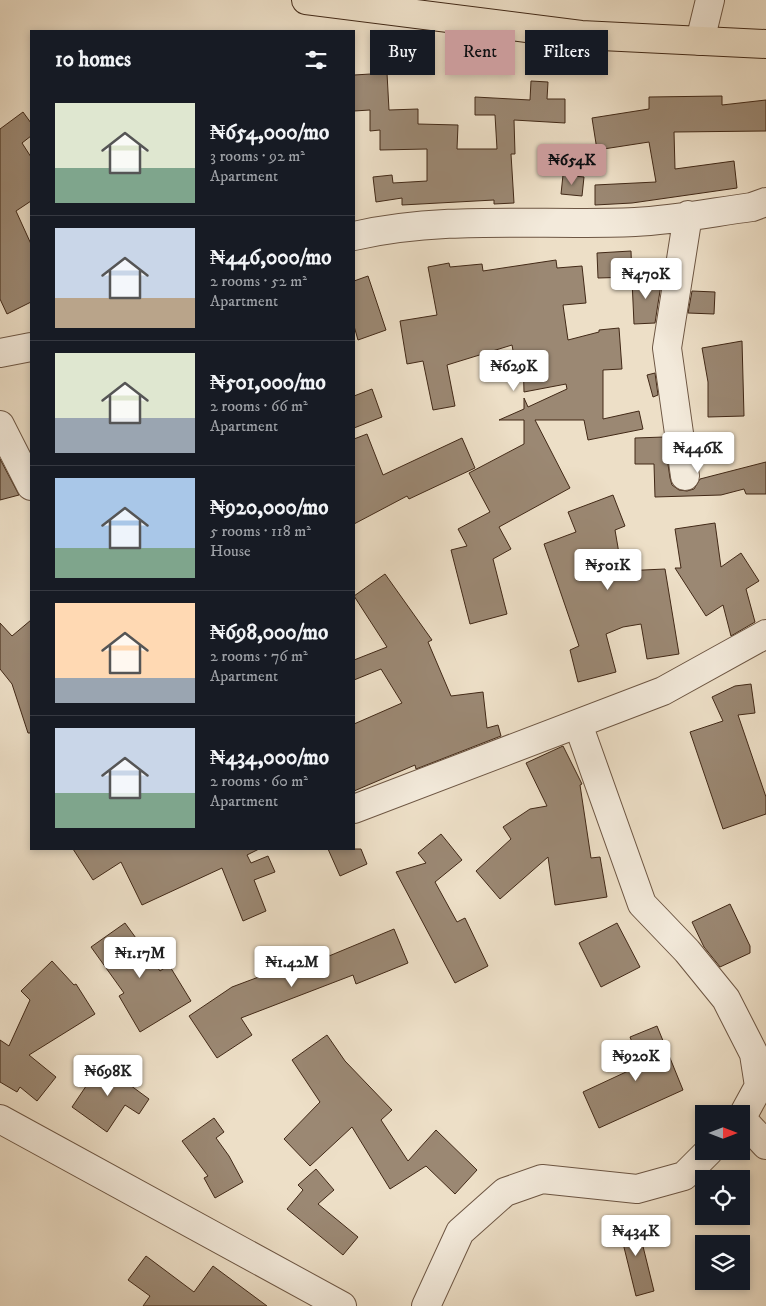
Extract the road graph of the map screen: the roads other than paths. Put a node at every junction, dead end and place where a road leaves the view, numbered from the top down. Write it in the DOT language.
graph roads {
  1 [pos="306,0"];
  2 [pos="710,0"];
  3 [pos="700,41"];
  4 [pos="766,44"];
  5 [pos="766,202"];
  6 [pos="688,215"];
  7 [pos="355,236"];
  8 [pos="30,347"];
  9 [pos="0,353"];
  10 [pos="0,425"];
  11 [pos="685,476"];
  12 [pos="30,484"];
  13 [pos="766,634"];
  14 [pos="578,724"];
  15 [pos="355,809"];
  16 [pos="760,1050"];
  17 [pos="749,1105"];
  18 [pos="0,1119"];
  19 [pos="750,1129"];
  20 [pos="766,1146"];
  21 [pos="700,1160"];
  22 [pos="342,1306"];
  23 [pos="426,1306"];
  1 -- 3 [label="main road"];
  2 -- 3 [label="street"];
  3 -- 4 [label="main road"];
  5 -- 6 [label="street"];
  6 -- 7 [label="street"];
  6 -- 11 [label="street"];
  8 -- 9 [label="street"];
  10 -- 12 [label="street"];
  13 -- 14 [label="street"];
  14 -- 15 [label="street"];
  14 -- 16 [label="street"];
  16 -- 17 [label="street"];
  18 -- 22 [label="street"];
  19 -- 20 [label="street"];
  21 -- 23 [label="street"];
}
